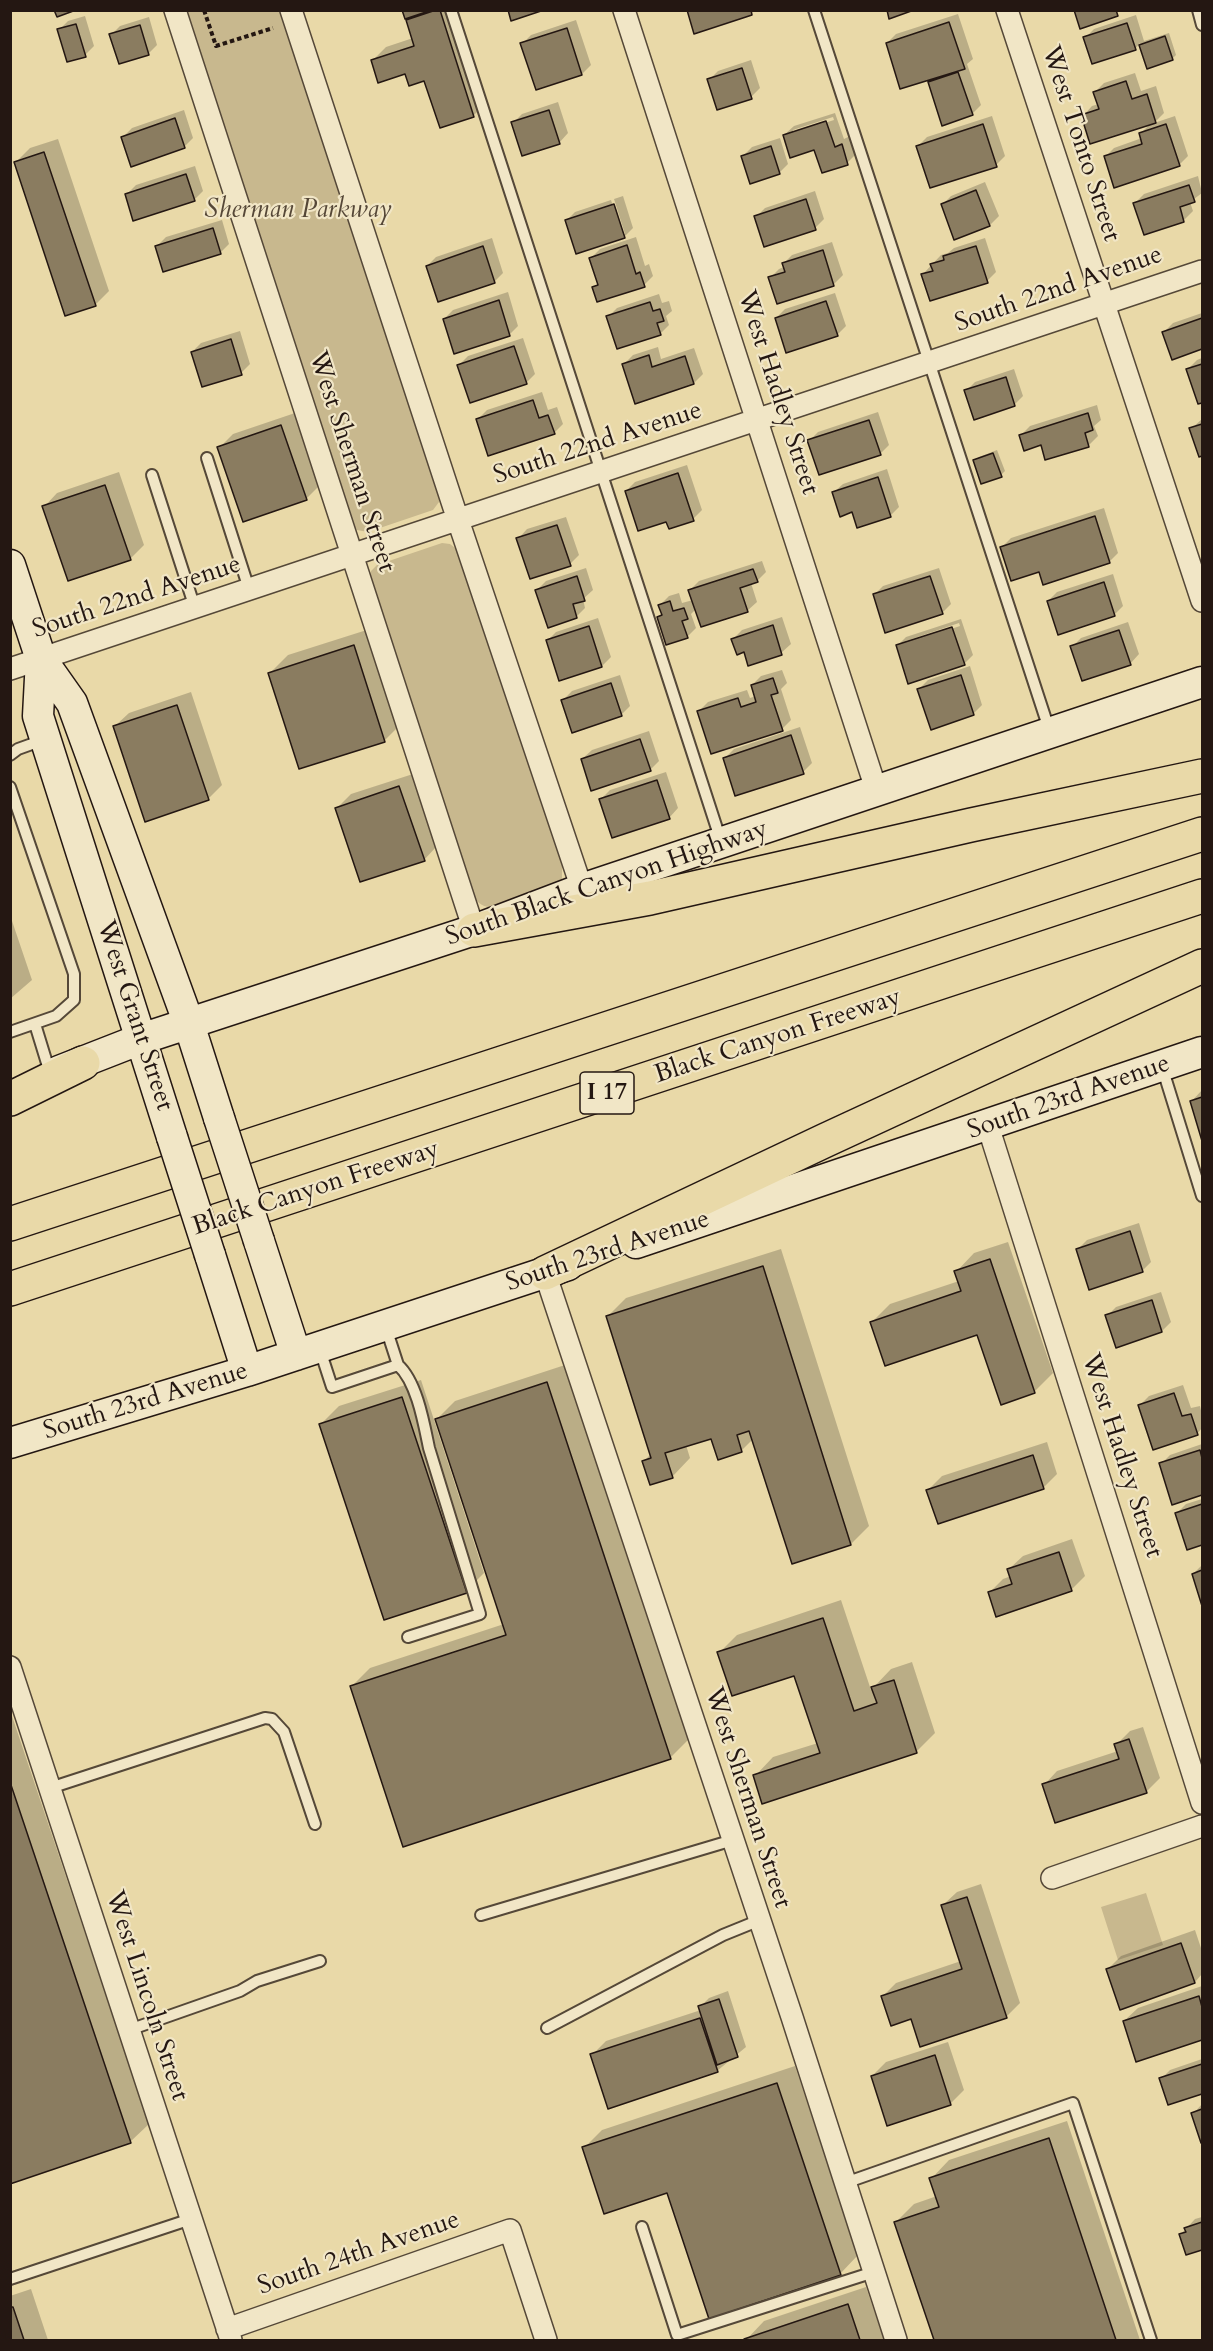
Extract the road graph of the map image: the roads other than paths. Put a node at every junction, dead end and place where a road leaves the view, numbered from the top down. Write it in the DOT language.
graph roads {
  1 [pos="175,10"];
  2 [pos="291,10"];
  3 [pos="451,10"];
  4 [pos="624,10"];
  5 [pos="814,10"];
  6 [pos="1007,10"];
  7 [pos="1198,10"];
  8 [pos="1203,25"];
  9 [pos="1203,271"];
  10 [pos="1105,304"];
  11 [pos="928,362"];
  12 [pos="756,420"];
  13 [pos="207,458"];
  14 [pos="601,472"];
  15 [pos="152,475"];
  16 [pos="458,520"];
  17 [pos="353,555"];
  18 [pos="10,565"];
  19 [pos="249,589"];
  20 [pos="1203,602"];
  21 [pos="195,608"];
  22 [pos="41,659"];
  23 [pos="10,669"];
  24 [pos="1203,682"];
  25 [pos="1051,733"];
  26 [pos="46,740"];
  27 [pos="10,755"];
  28 [pos="1203,776"];
  29 [pos="10,787"];
  30 [pos="877,792"];
  31 [pos="1203,834"];
  32 [pos="722,844"];
  33 [pos="582,889"];
  34 [pos="1203,897"];
  35 [pos="474,930"];
  36 [pos="1203,966"];
  37 [pos="35,1024"];
  38 [pos="189,1024"];
  39 [pos="10,1032"];
  40 [pos="141,1039"];
  41 [pos="1203,1052"];
  42 [pos="82,1063"];
  43 [pos="1162,1066"];
  44 [pos="50,1073"];
  45 [pos="10,1086"];
  46 [pos="10,1099"];
  47 [pos="988,1125"];
  48 [pos="1203,1196"];
  49 [pos="10,1224"];
  50 [pos="545,1273"];
  51 [pos="10,1289"];
  52 [pos="385,1325"];
  53 [pos="308,1351"];
  54 [pos="398,1365"];
  55 [pos="247,1371"];
  56 [pos="10,1443"];
  57 [pos="408,1637"];
  58 [pos="10,1667"];
  59 [pos="50,1788"];
  60 [pos="1203,1803"];
  61 [pos="315,1824"];
  62 [pos="1203,1826"];
  63 [pos="733,1840"];
  64 [pos="1052,1878"];
  65 [pos="481,1916"];
  66 [pos="760,1920"];
  67 [pos="320,1960"];
  68 [pos="547,2028"];
  69 [pos="129,2030"];
  70 [pos="845,2183"];
  71 [pos="191,2219"];
  72 [pos="642,2227"];
  73 [pos="874,2272"];
  74 [pos="10,2279"];
  75 [pos="229,2335"];
  76 [pos="546,2340"];
  77 [pos="896,2340"];
  78 [pos="1151,2340"];
  1 -- 17 [label="street, West Sherman Street"];
  2 -- 16 [label="street"];
  3 -- 14 [label="lane"];
  4 -- 12 [label="street, West Hadley Street"];
  5 -- 11 [label="lane"];
  6 -- 10 [label="street, West Tonto Street"];
  7 -- 8 [label="lane"];
  9 -- 10 [label="street, South 22nd Avenue"];
  10 -- 11 [label="street, South 22nd Avenue"];
  10 -- 20 [label="street, West Tonto Street"];
  11 -- 12 [label="street, South 22nd Avenue"];
  11 -- 25 [label="lane"];
  12 -- 14 [label="street, South 22nd Avenue"];
  12 -- 30 [label="street, West Hadley Street"];
  13 -- 19 [label="lane"];
  14 -- 16 [label="street, South 22nd Avenue"];
  14 -- 32 [label="lane"];
  15 -- 21 [label="lane"];
  16 -- 17 [label="street, South 22nd Avenue"];
  16 -- 33 [label="street"];
  17 -- 19 [label="street, South 22nd Avenue"];
  17 -- 35 [label="street, West Sherman Street"];
  18 -- 22 [label="main road, West Grant Street"];
  19 -- 21 [label="street, South 22nd Avenue"];
  21 -- 22 [label="street, South 22nd Avenue"];
  22 -- 23 [label="street, South 22nd Avenue"];
  22 -- 26 [label="main road, West Grant Street"];
  22 -- 38 [label="main road, West Grant Street"];
  24 -- 25 [label="main road, South Black Canyon Highway"];
  25 -- 30 [label="main road, South Black Canyon Highway"];
  26 -- 27 [label="lane"];
  26 -- 40 [label="main road, West Grant Street"];
  28 -- 35 [label="highway"];
  29 -- 37 [label="lane"];
  30 -- 32 [label="main road, South Black Canyon Highway"];
  31 -- 49 [label="highway, I 17"];
  32 -- 33 [label="main road, South Black Canyon Highway"];
  33 -- 35 [label="main road, South Black Canyon Highway"];
  34 -- 51 [label="highway, Black Canyon Freeway / I 17"];
  35 -- 38 [label="main road, South Black Canyon Highway"];
  36 -- 50 [label="highway"];
  37 -- 39 [label="lane"];
  37 -- 44 [label="lane"];
  38 -- 40 [label="main road, South Black Canyon Highway"];
  38 -- 53 [label="main road, West Grant Street, bridge"];
  40 -- 42 [label="main road, South Black Canyon Highway"];
  40 -- 55 [label="main road, West Grant Street, bridge"];
  41 -- 43 [label="main road, South 23rd Avenue"];
  42 -- 44 [label="main road, South Black Canyon Highway"];
  42 -- 46 [label="highway"];
  43 -- 47 [label="main road, South 23rd Avenue"];
  43 -- 48 [label="lane"];
  44 -- 45 [label="main road, South Black Canyon Highway"];
  47 -- 50 [label="main road, South 23rd Avenue"];
  47 -- 60 [label="street, West Hadley Street"];
  50 -- 52 [label="main road, South 23rd Avenue"];
  50 -- 63 [label="street, West Sherman Street"];
  52 -- 53 [label="main road, South 23rd Avenue"];
  52 -- 54 [label="lane"];
  53 -- 54 [label="lane"];
  53 -- 55 [label="main road, South 23rd Avenue"];
  54 -- 57 [label="lane"];
  55 -- 56 [label="main road, South 23rd Avenue"];
  58 -- 59 [label="street, West Lincoln Street"];
  59 -- 61 [label="lane"];
  59 -- 69 [label="street, West Lincoln Street"];
  62 -- 64 [label="street"];
  63 -- 65 [label="lane"];
  63 -- 66 [label="street, West Sherman Street"];
  66 -- 68 [label="lane"];
  66 -- 70 [label="street, West Sherman Street"];
  67 -- 69 [label="lane"];
  69 -- 71 [label="street, West Lincoln Street"];
  70 -- 73 [label="street, West Sherman Street"];
  70 -- 78 [label="lane"];
  71 -- 74 [label="lane"];
  71 -- 75 [label="street, West Lincoln Street"];
  72 -- 73 [label="lane"];
  73 -- 77 [label="street, West Sherman Street"];
  75 -- 76 [label="street, South 24th Avenue"];
}
